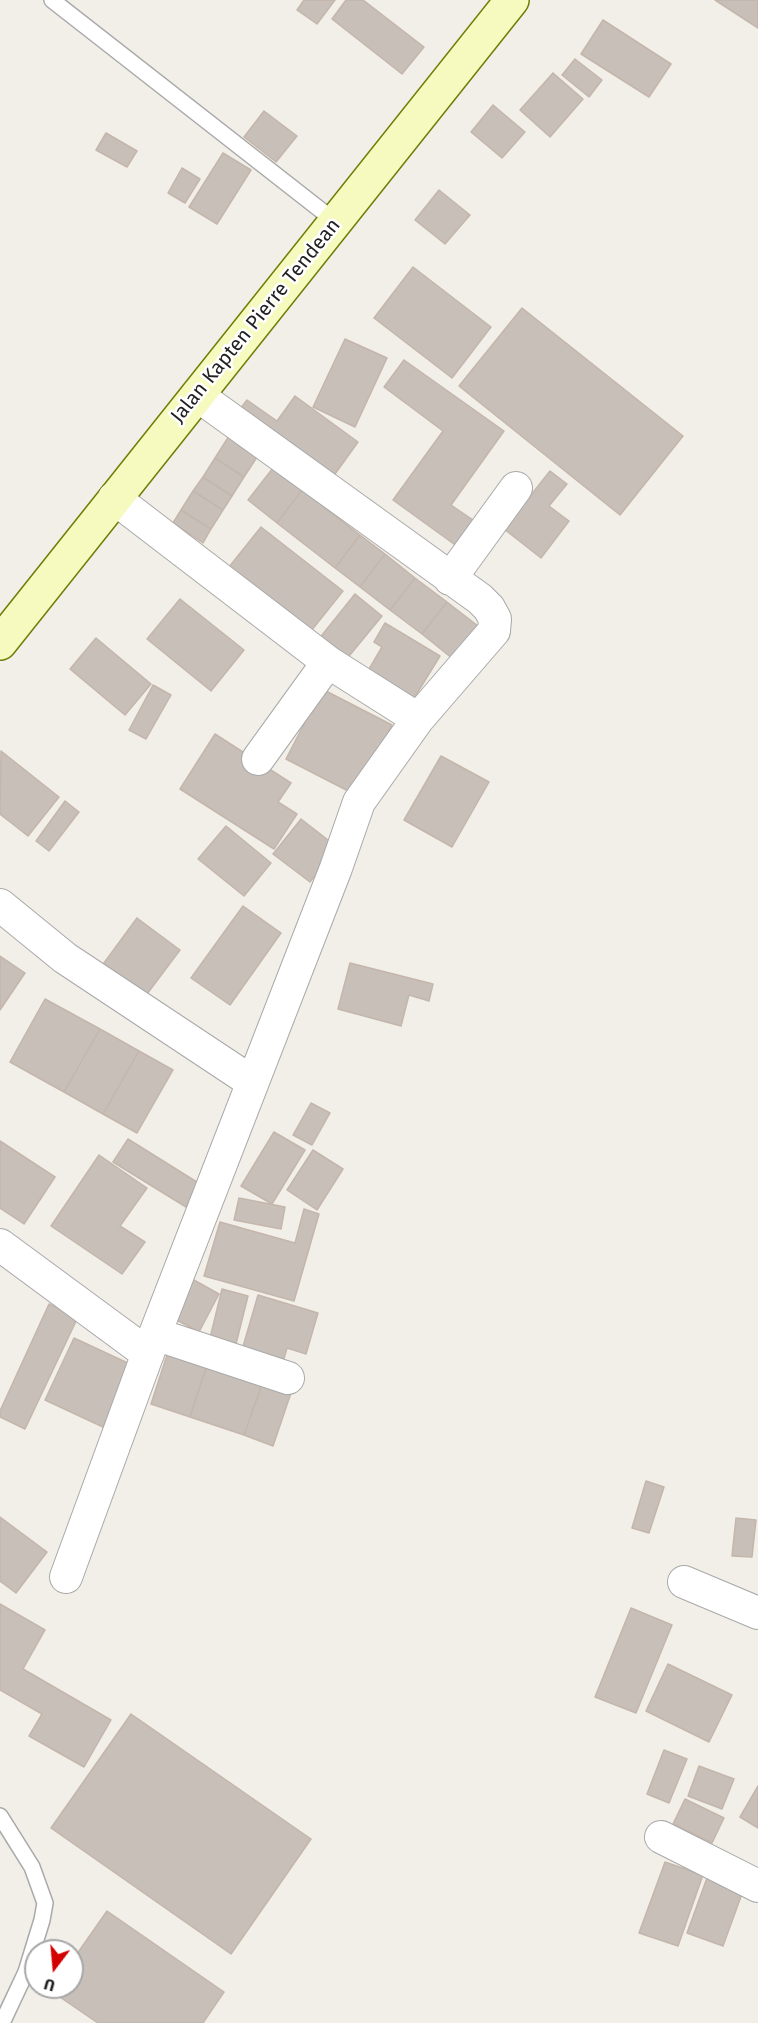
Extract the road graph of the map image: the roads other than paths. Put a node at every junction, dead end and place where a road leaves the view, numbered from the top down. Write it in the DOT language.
graph roads {
  1 [pos="52,0"];
  2 [pos="512,0"];
  3 [pos="336,222"];
  4 [pos="197,395"];
  5 [pos="516,488"];
  6 [pos="114,498"];
  7 [pos="450,579"];
  8 [pos="0,643"];
  9 [pos="328,663"];
  10 [pos="418,719"];
  11 [pos="258,759"];
  12 [pos="0,905"];
  13 [pos="252,1083"];
  14 [pos="0,1245"];
  15 [pos="152,1344"];
  16 [pos="288,1378"];
  17 [pos="66,1577"];
  18 [pos="684,1582"];
  19 [pos="758,1613"];
  20 [pos="0,1816"];
  21 [pos="661,1837"];
  22 [pos="758,1886"];
  23 [pos="2,2023"];
  1 -- 3 [label="lane"];
  2 -- 3 [label="main road, Jalan Kapten Pierre Tendean"];
  3 -- 4 [label="main road, Jalan Kapten Pierre Tendean"];
  4 -- 6 [label="main road, Jalan Kapten Pierre Tendean"];
  4 -- 7 [label="street"];
  5 -- 7 [label="street"];
  6 -- 8 [label="main road, Jalan Kapten Pierre Tendean"];
  6 -- 9 [label="street"];
  7 -- 10 [label="street"];
  9 -- 10 [label="street"];
  9 -- 11 [label="street"];
  10 -- 13 [label="street"];
  12 -- 13 [label="street"];
  13 -- 15 [label="street"];
  14 -- 15 [label="street"];
  15 -- 16 [label="street"];
  15 -- 17 [label="street"];
  18 -- 19 [label="street"];
  20 -- 23 [label="lane"];
  21 -- 22 [label="street"];
}
